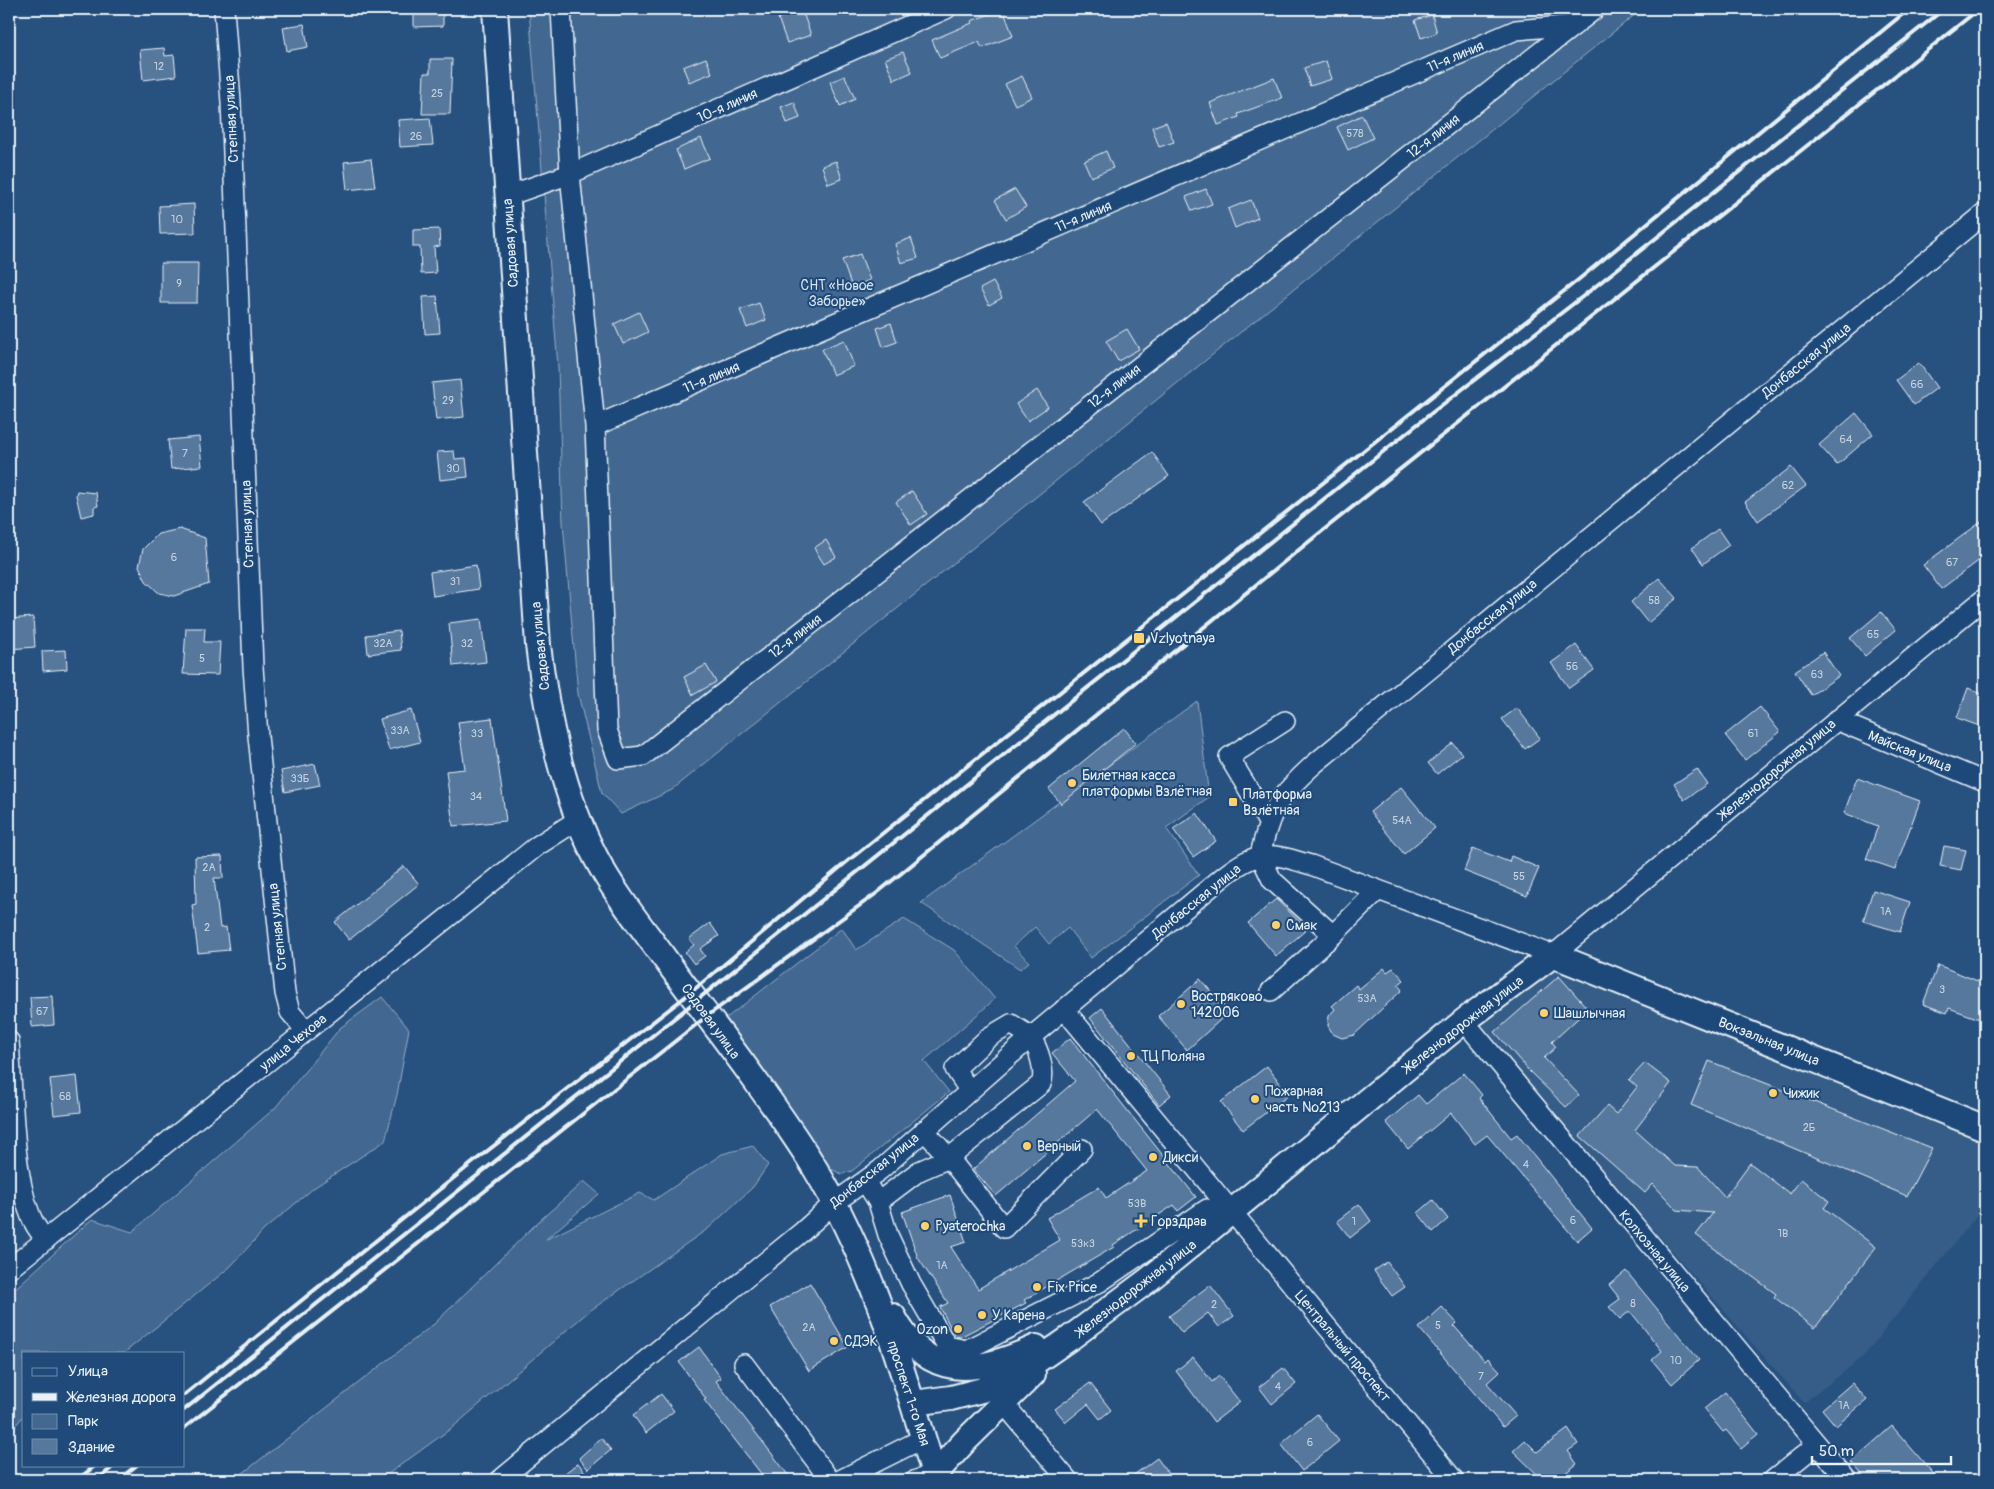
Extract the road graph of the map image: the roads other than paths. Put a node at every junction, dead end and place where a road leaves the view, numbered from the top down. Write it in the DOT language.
graph roads {
  1 [pos="224,9"];
  2 [pos="495,9"];
  3 [pos="561,9"];
  4 [pos="946,9"];
  5 [pos="1595,9"];
  6 [pos="1575,25"];
  7 [pos="570,174"];
  8 [pos="507,196"];
  9 [pos="1985,213"];
  10 [pos="595,426"];
  11 [pos="1985,598"];
  12 [pos="1836,720"];
  13 [pos="1285,721"];
  14 [pos="1985,782"];
  15 [pos="579,819"];
  16 [pos="1268,822"];
  17 [pos="1260,855"];
  18 [pos="1378,890"];
  19 [pos="1333,935"];
  20 [pos="1553,955"];
  21 [pos="1271,991"];
  22 [pos="1064,1009"];
  23 [pos="1464,1020"];
  24 [pos="306,1031"];
  25 [pos="1030,1037"];
  26 [pos="9,1041"];
  27 [pos="969,1090"];
  28 [pos="1985,1128"];
  29 [pos="924,1130"];
  30 [pos="1082,1149"];
  31 [pos="949,1158"];
  32 [pos="865,1181"];
  33 [pos="834,1202"];
  34 [pos="878,1202"];
  35 [pos="1207,1209"];
  36 [pos="1232,1212"];
  37 [pos="850,1235"];
  38 [pos="46,1240"];
  39 [pos="9,1269"];
  40 [pos="1109,1309"];
  41 [pos="744,1364"];
  42 [pos="997,1395"];
  43 [pos="914,1403"];
  44 [pos="924,1438"];
  45 [pos="1816,1445"];
  46 [pos="929,1478"];
  47 [pos="500,1480"];
  48 [pos="830,1480"];
  49 [pos="840,1480"];
  50 [pos="1068,1480"];
  51 [pos="1454,1480"];
  52 [pos="1774,1480"];
  53 [pos="1847,1480"];
  1 -- 24 [label="street, Степная улица"];
  2 -- 8 [label="main road, Садовая улица"];
  3 -- 7 [label="street"];
  4 -- 7 [label="street, 10-я линия"];
  5 -- 6 [label="street, 12-я линия"];
  6 -- 10 [label="street, 11-я линия"];
  6 -- 10 [label="street, 12-я линия"];
  7 -- 8 [label="street, 10-я линия"];
  7 -- 10 [label="street"];
  8 -- 15 [label="main road, Садовая улица"];
  9 -- 16 [label="street, Донбасская улица"];
  11 -- 12 [label="street, Железнодорожная улица"];
  12 -- 14 [label="street, Майская улица"];
  12 -- 20 [label="street, Железнодорожная улица"];
  13 -- 16 [label="street"];
  15 -- 24 [label="street, улица Чехова"];
  15 -- 33 [label="main road, Садовая улица"];
  16 -- 17 [label="street, Донбасская улица"];
  17 -- 18 [label="street"];
  17 -- 19 [label="street"];
  17 -- 22 [label="street, Донбасская улица"];
  18 -- 19 [label="street"];
  18 -- 20 [label="street"];
  19 -- 21 [label="street"];
  20 -- 23 [label="main road, Железнодорожная улица"];
  20 -- 28 [label="main road, Вокзальная улица"];
  22 -- 25 [label="street, Донбасская улица"];
  22 -- 36 [label="street, Центральный проспект"];
  23 -- 36 [label="main road, Железнодорожная улица"];
  23 -- 45 [label="street, Колхозная улица"];
  24 -- 38 [label="street, улица Чехова"];
  25 -- 27 [label="street, Донбасская улица"];
  25 -- 27 [label="street"];
  25 -- 31 [label="street"];
  26 -- 38 [label="street"];
  27 -- 29 [label="street, Донбасская улица"];
  29 -- 31 [label="street"];
  29 -- 32 [label="street, Донбасская улица"];
  30 -- 31 [label="street"];
  31 -- 34 [label="street"];
  32 -- 33 [label="street, Донбасская улица"];
  32 -- 34 [label="street"];
  33 -- 37 [label="main road, проспект 1-го Мая"];
  33 -- 47 [label="street, Донбасская улица"];
  34 -- 35 [label="street"];
  36 -- 40 [label="main road, Железнодорожная улица"];
  36 -- 51 [label="street, Центральный проспект"];
  37 -- 40 [label="main road"];
  37 -- 43 [label="main road, проспект 1-го Мая"];
  38 -- 39 [label="street, улица Чехова"];
  40 -- 42 [label="main road, Железнодорожная улица"];
  41 -- 48 [label="street"];
  42 -- 43 [label="main road, Железнодорожная улица"];
  42 -- 46 [label="main road"];
  42 -- 50 [label="street"];
  43 -- 44 [label="main road, проспект 1-го Мая"];
  44 -- 46 [label="main road, проспект 1-го Мая"];
  44 -- 49 [label="street"];
  45 -- 52 [label="street"];
  45 -- 53 [label="street, Колхозная улица"];
}
